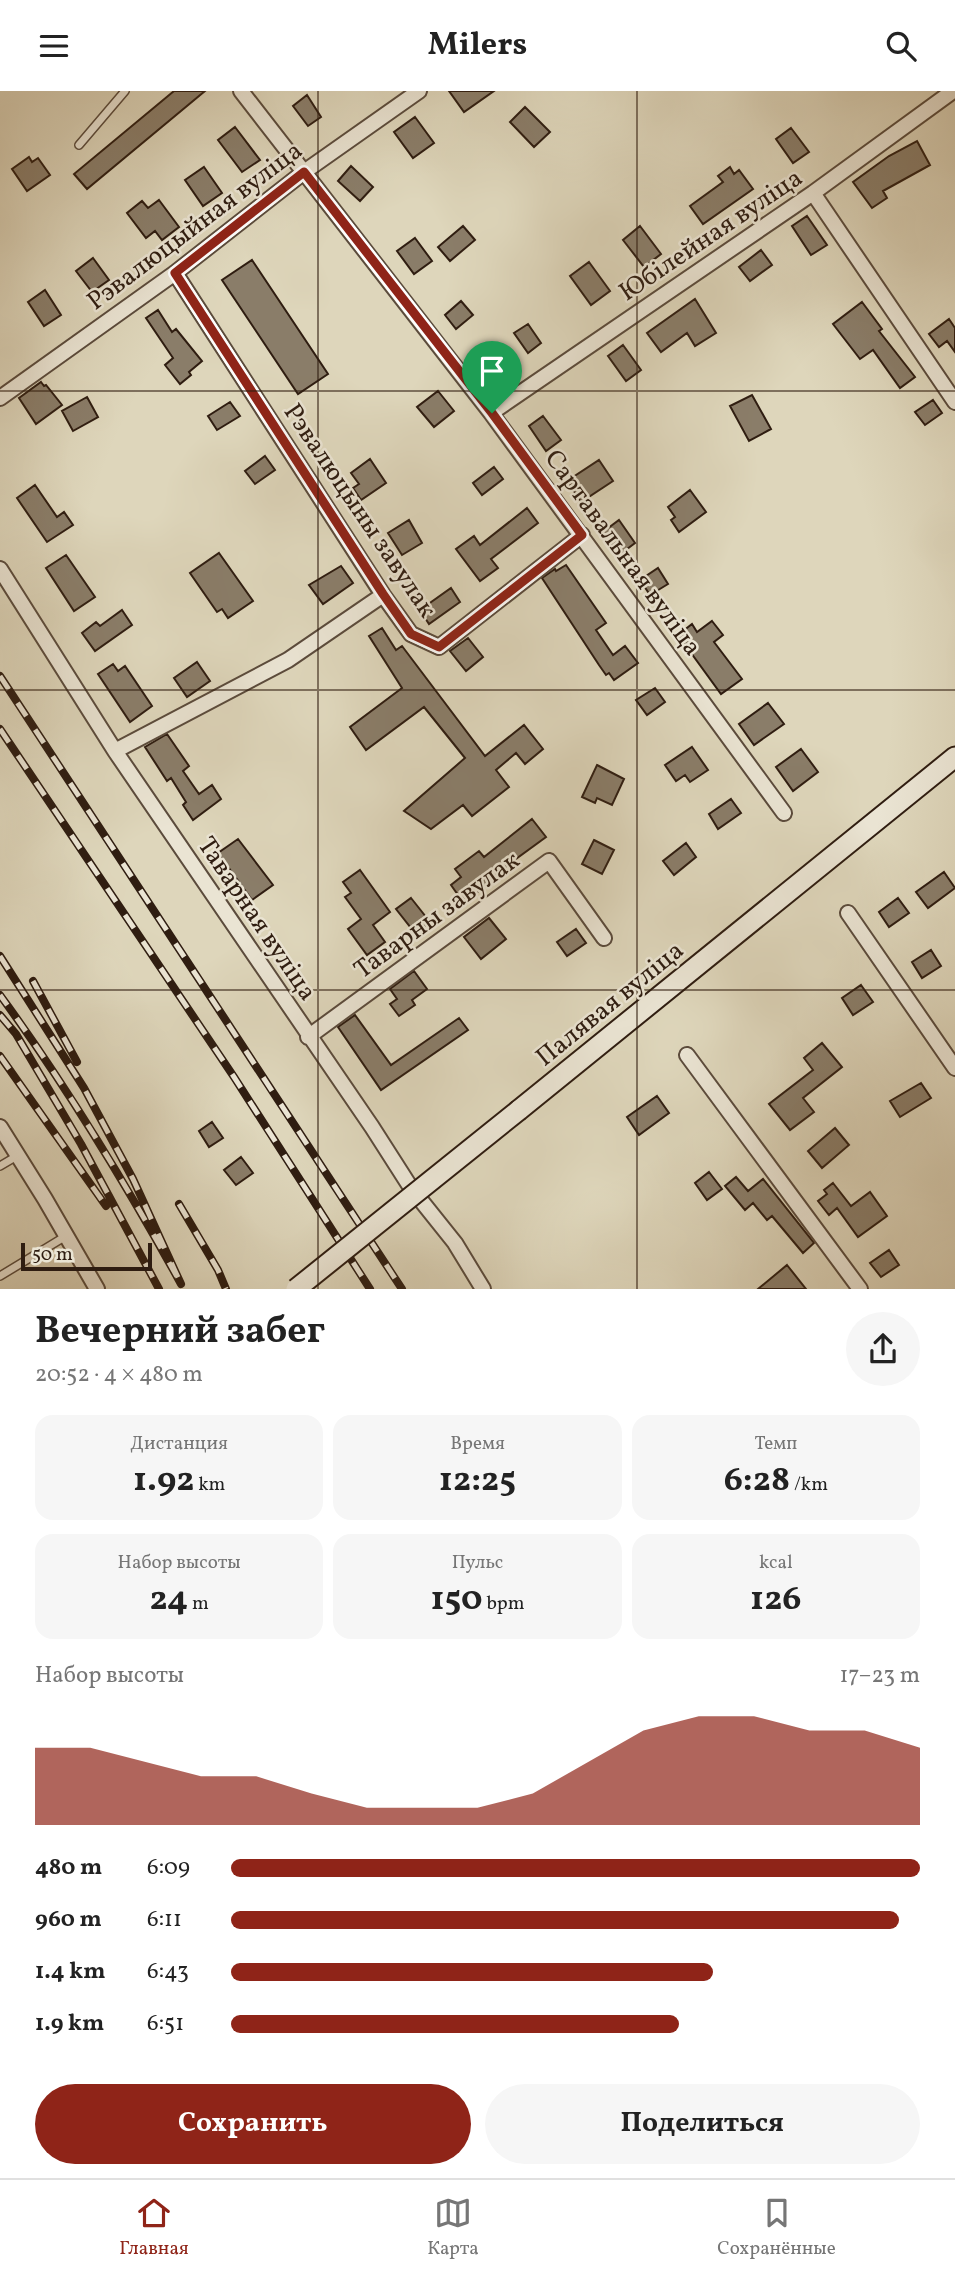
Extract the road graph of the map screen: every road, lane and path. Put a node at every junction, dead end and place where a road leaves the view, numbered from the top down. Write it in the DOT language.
graph roads {
  1 [pos="125,91"];
  2 [pos="241,91"];
  3 [pos="419,91"];
  4 [pos="953,91"];
  5 [pos="79,145"];
  6 [pos="304,172"];
  7 [pos="813,193"];
  8 [pos="175,273"];
  9 [pos="0,398"];
  10 [pos="955,402"];
  11 [pos="492,413"];
  12 [pos="582,535"];
  13 [pos="0,569"];
  14 [pos="383,594"];
  15 [pos="115,751"];
  16 [pos="955,757"];
  17 [pos="784,813"];
  18 [pos="848,913"];
  19 [pos="604,938"];
  20 [pos="308,1037"];
  21 [pos="687,1055"];
  22 [pos="955,1068"];
  23 [pos="0,1127"];
  24 [pos="18,1156"];
  25 [pos="0,1166"];
  26 [pos="66,1236"];
  27 [pos="0,1276"];
  28 [pos="97,1289"];
  29 [pos="296,1289"];
  30 [pos="483,1289"];
  31 [pos="860,1289"];
  1 -- 5 [label="lane"];
  2 -- 6 [label="street, Сартавальная вуліца"];
  3 -- 6 [label="street, Рэвалюцыйная вуліца"];
  4 -- 7 [label="street, Юбілейная вуліца"];
  6 -- 8 [label="street, Рэвалюцыйная вуліца"];
  6 -- 11 [label="street, Сартавальная вуліца"];
  7 -- 10 [label="street"];
  7 -- 11 [label="street, Юбілейная вуліца"];
  8 -- 9 [label="street, Рэвалюцыйная вуліца"];
  8 -- 14 [label="street, Рэвалюцыны завулак"];
  11 -- 12 [label="street, Сартавальная вуліца"];
  12 -- 14 [label="street, Рэвалюцыны завулак"];
  12 -- 17 [label="street, Сартавальная вуліца"];
  13 -- 15 [label="street, Таварная вуліца"];
  14 -- 15 [label="street"];
  15 -- 20 [label="street, Таварная вуліца"];
  16 -- 29 [label="main road, Палявая вуліца, bridge"];
  18 -- 22 [label="street"];
  19 -- 20 [label="street, Таварны завулак"];
  20 -- 30 [label="street, Таварная вуліца"];
  21 -- 31 [label="street"];
  23 -- 24 [label="street"];
  24 -- 25 [label="lane"];
  24 -- 26 [label="street"];
  26 -- 27 [label="lane"];
  26 -- 28 [label="street"];
}
